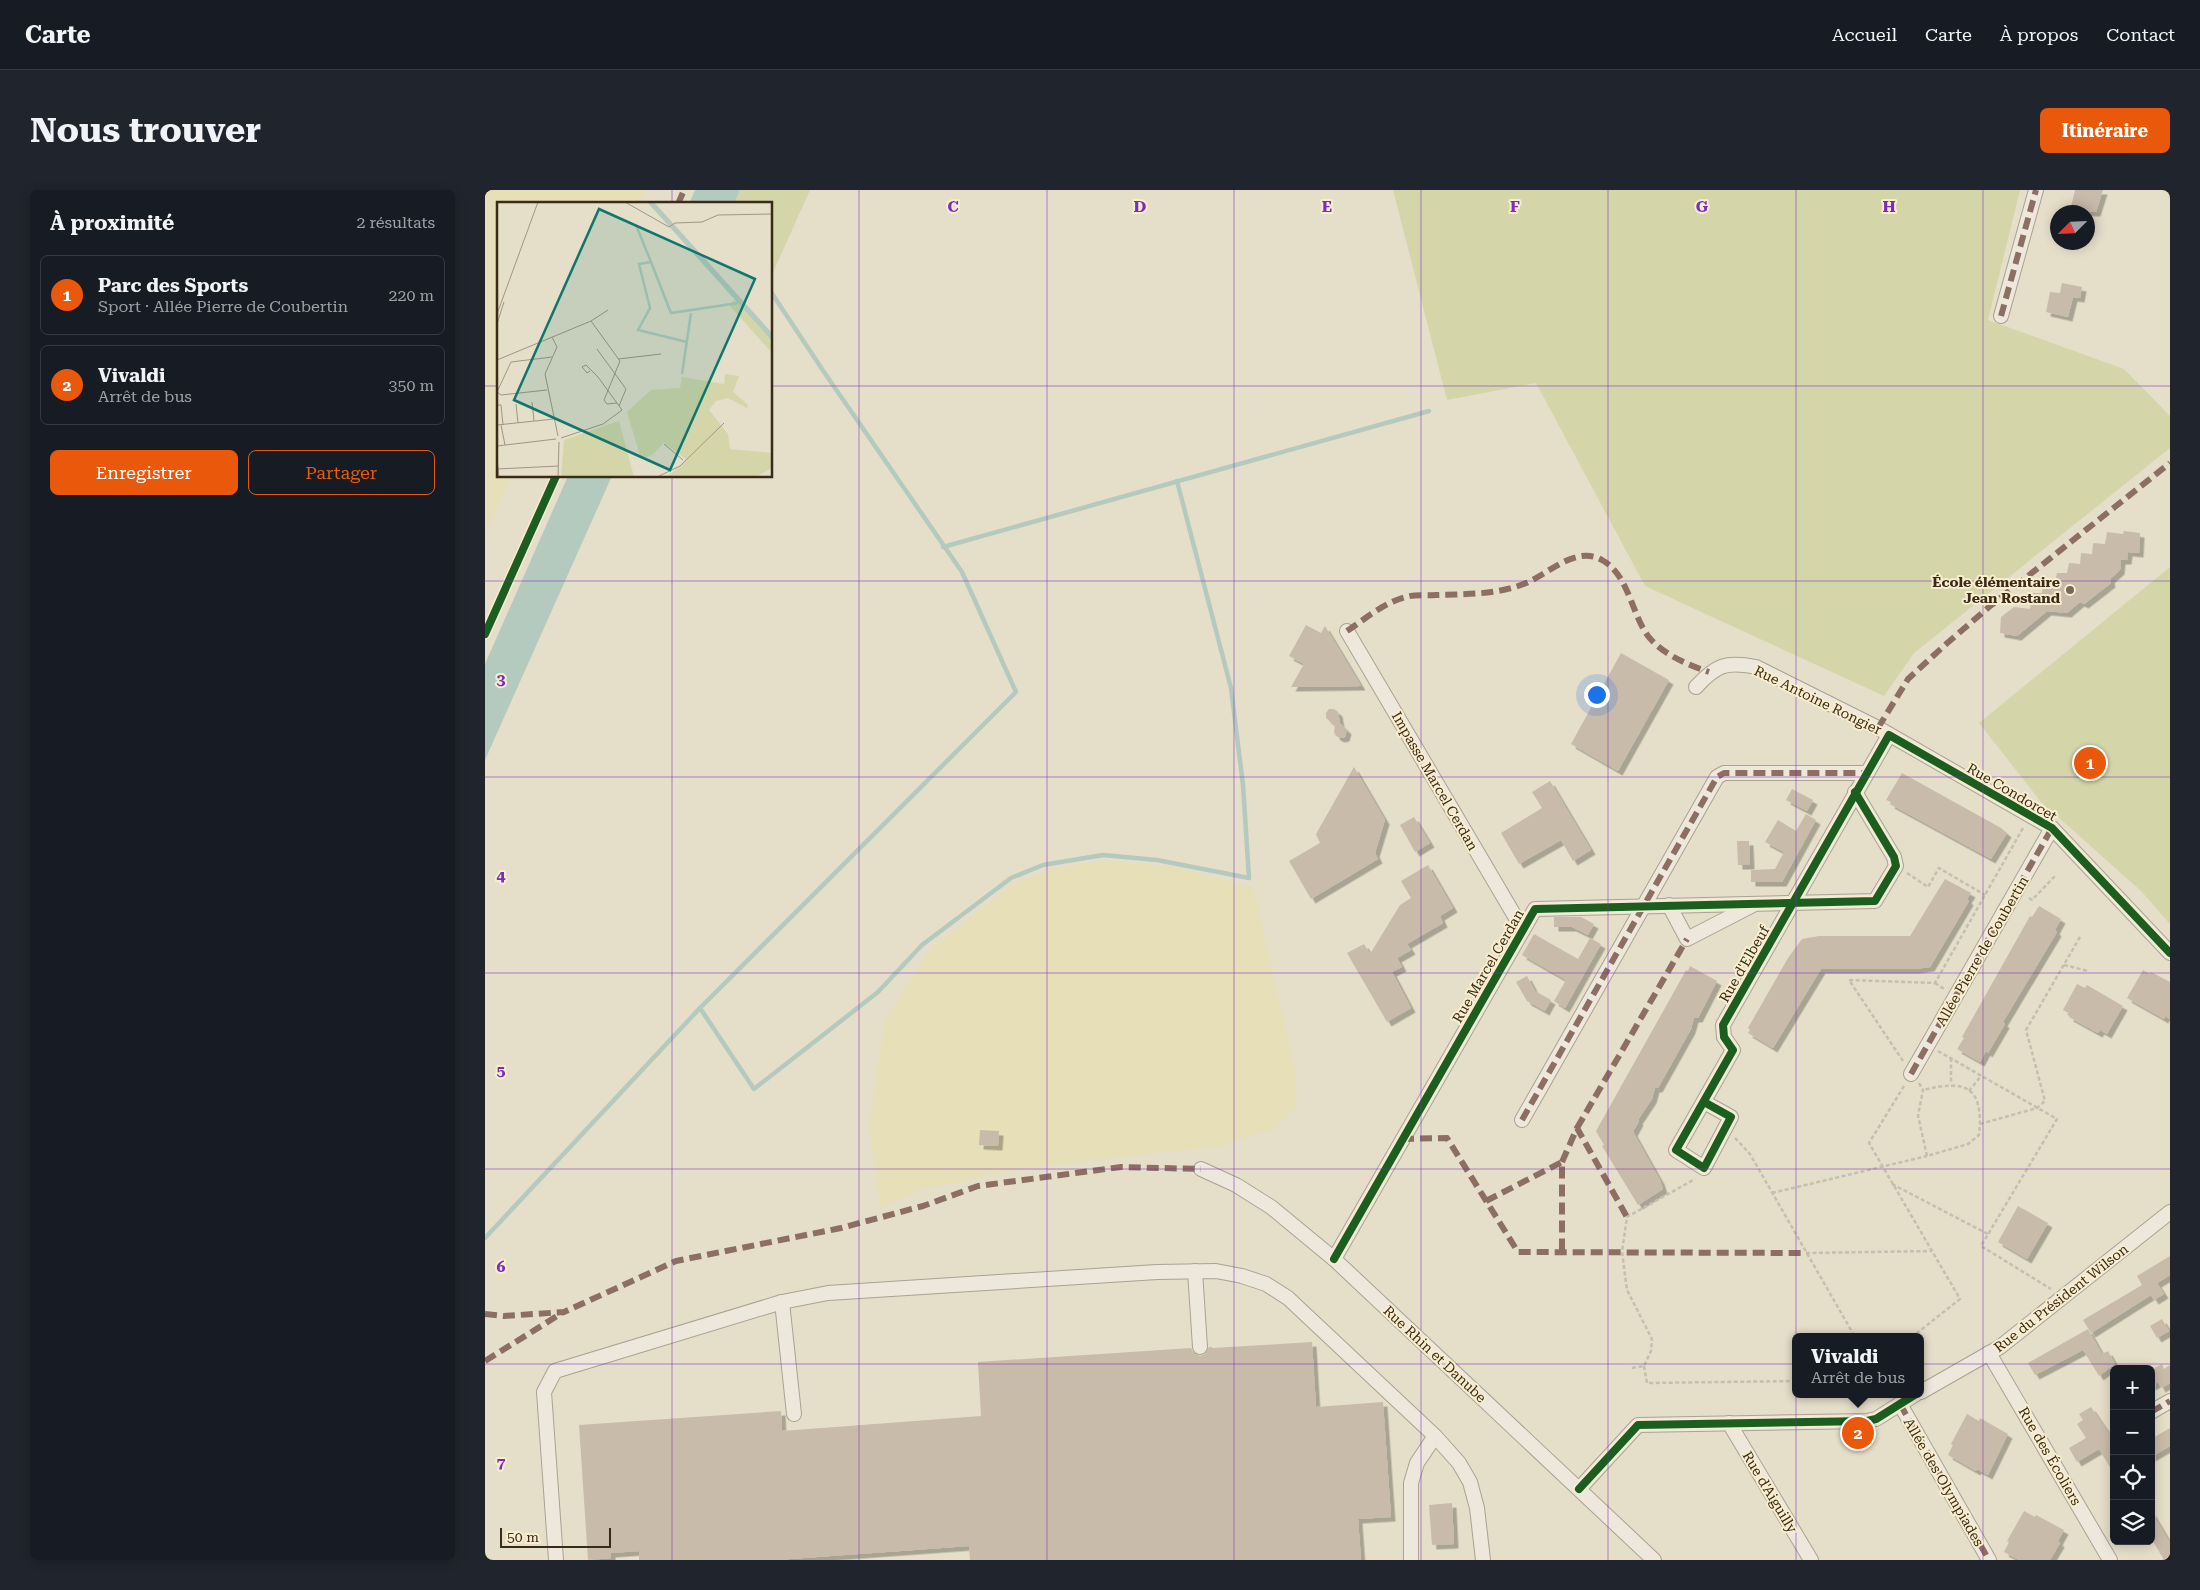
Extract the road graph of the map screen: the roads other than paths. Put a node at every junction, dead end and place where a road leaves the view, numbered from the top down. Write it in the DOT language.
graph roads {
  1 [pos="2036,190"];
  2 [pos="2001,316"];
  3 [pos="1347,631"];
  4 [pos="1696,687"];
  5 [pos="1889,735"];
  6 [pos="1866,773"];
  7 [pos="1855,792"];
  8 [pos="2052,828"];
  9 [pos="1792,903"];
  10 [pos="1755,904"];
  11 [pos="1643,906"];
  12 [pos="1669,906"];
  13 [pos="1523,930"];
  14 [pos="2170,953"];
  15 [pos="1911,1074"];
  16 [pos="1704,1102"];
  17 [pos="1522,1120"];
  18 [pos="1201,1169"];
  19 [pos="2170,1212"];
  20 [pos="1334,1259"];
  21 [pos="1195,1271"];
  22 [pos="783,1302"];
  23 [pos="1200,1347"];
  24 [pos="1989,1353"];
  25 [pos="1924,1390"];
  26 [pos="1910,1398"];
  27 [pos="2170,1402"];
  28 [pos="1900,1404"];
  29 [pos="2155,1410"];
  30 [pos="794,1414"];
  31 [pos="1729,1423"];
  32 [pos="1435,1436"];
  33 [pos="1579,1489"];
  34 [pos="555,1560"];
  35 [pos="1411,1560"];
  36 [pos="1483,1560"];
  37 [pos="1654,1560"];
  38 [pos="1811,1560"];
  39 [pos="1989,1560"];
  40 [pos="2110,1560"];
  1 -- 2 [label="street"];
  3 -- 13 [label="street, Impasse Marcel Cerdan"];
  4 -- 5 [label="street, Rue Antoine Rongier"];
  5 -- 6 [label="street, Rue d'Elbeuf"];
  5 -- 8 [label="street, Rue Condorcet"];
  6 -- 7 [label="street, Rue d'Elbeuf"];
  6 -- 11 [label="street"];
  7 -- 9 [label="street, Rue d'Elbeuf"];
  7 -- 9 [label="street, Rue Marcel Cerdan"];
  8 -- 14 [label="street, Rue Condorcet"];
  8 -- 15 [label="street, Allée Pierre de Coubertin"];
  9 -- 10 [label="street, Rue Marcel Cerdan"];
  9 -- 16 [label="street, Rue d'Elbeuf"];
  10 -- 12 [label="street, Rue Marcel Cerdan"];
  10 -- 12 [label="street"];
  11 -- 12 [label="street, Rue Marcel Cerdan"];
  11 -- 13 [label="street, Rue Marcel Cerdan"];
  11 -- 17 [label="street"];
  13 -- 20 [label="street, Rue Marcel Cerdan"];
  16 -- 16 [label="street"];
  18 -- 20 [label="street, Rue Rhin et Danube"];
  19 -- 24 [label="street, Rue du Président Wilson"];
  20 -- 33 [label="street, Rue Rhin et Danube"];
  21 -- 22 [label="street"];
  21 -- 23 [label="street"];
  21 -- 32 [label="street"];
  22 -- 30 [label="street"];
  22 -- 34 [label="street"];
  24 -- 25 [label="street, Rue du Président Wilson"];
  24 -- 40 [label="street, Rue des Écoliers"];
  26 -- 28 [label="street"];
  27 -- 29 [label="street"];
  28 -- 31 [label="street"];
  28 -- 39 [label="street, Allée des Olympiades"];
  31 -- 33 [label="street"];
  31 -- 38 [label="street, Rue d'Aiguilly"];
  32 -- 35 [label="street"];
  32 -- 36 [label="street"];
  33 -- 37 [label="street, Rue Rhin et Danube"];
}
